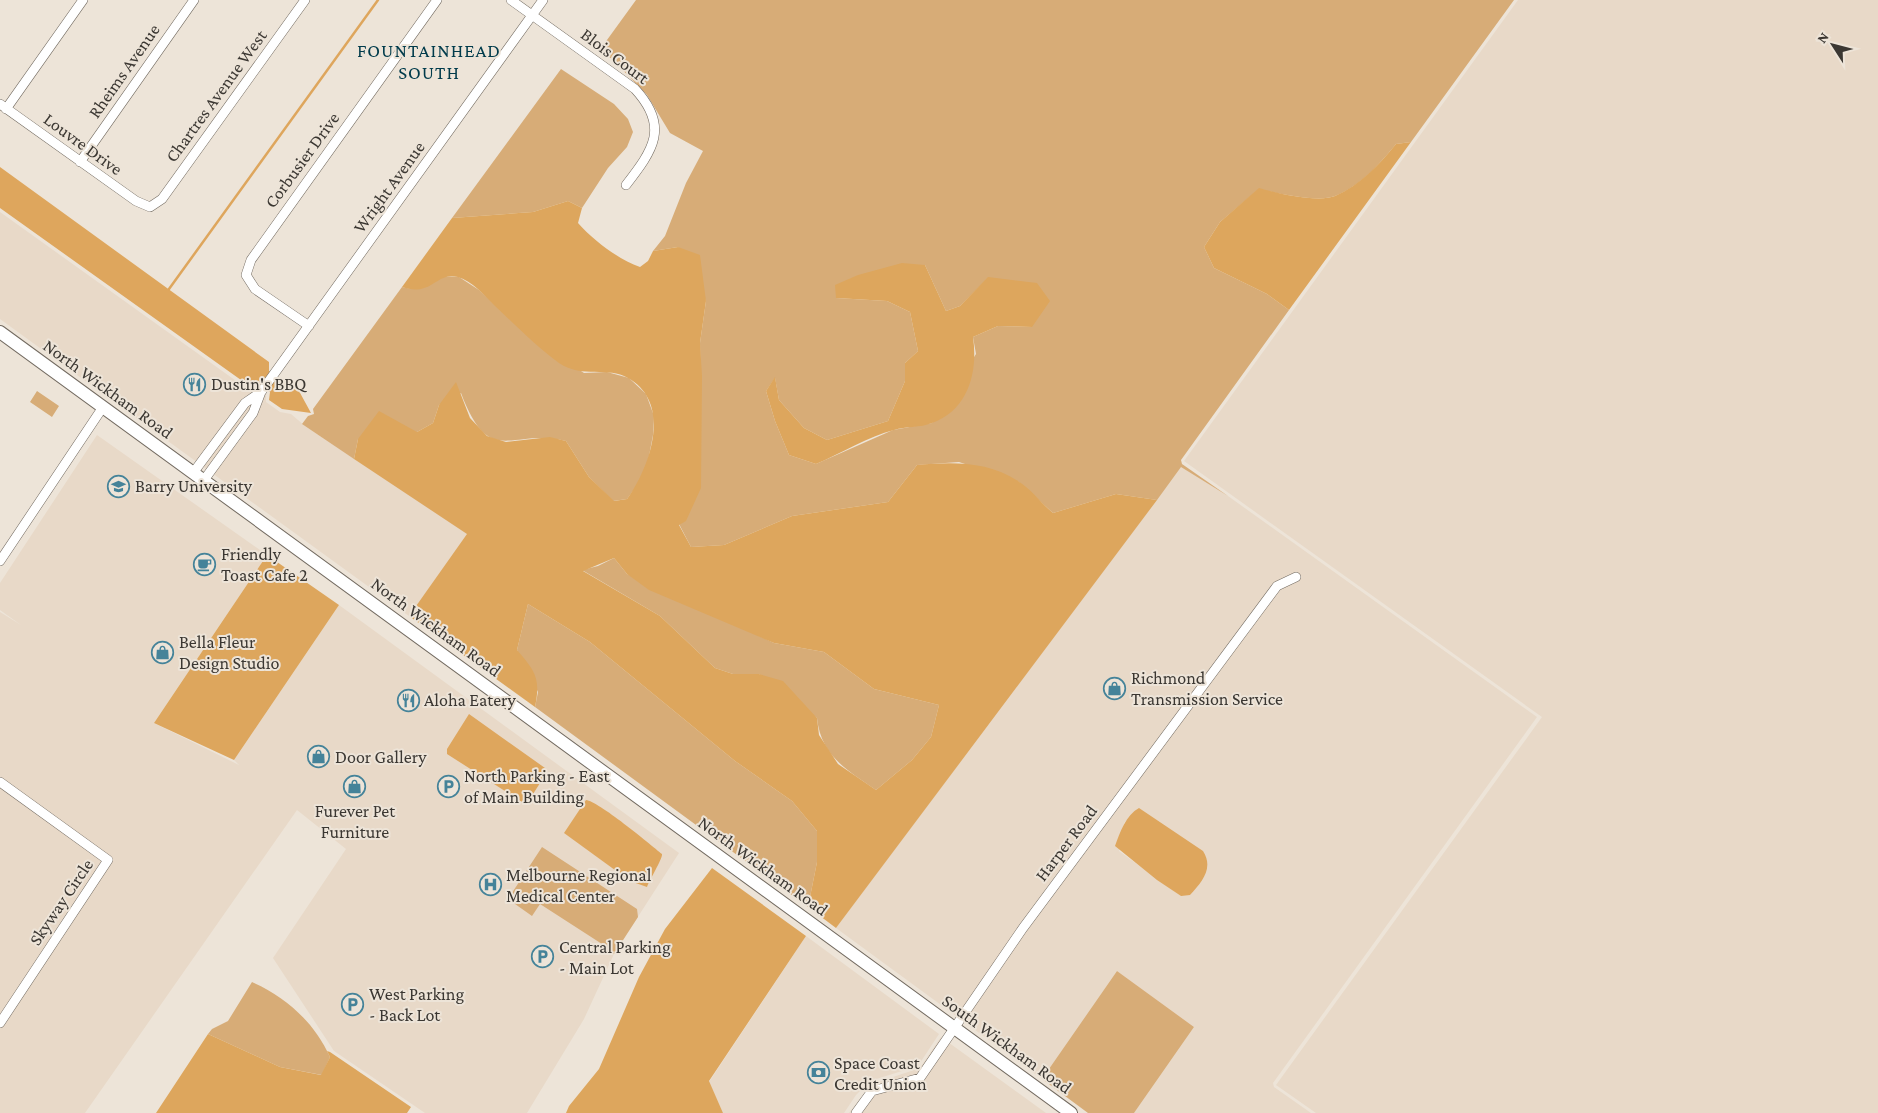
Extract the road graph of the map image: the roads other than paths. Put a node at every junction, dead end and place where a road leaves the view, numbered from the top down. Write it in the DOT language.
graph roads {
  1 [pos="83,0"];
  2 [pos="194,0"];
  3 [pos="305,0"];
  4 [pos="437,0"];
  5 [pos="511,0"];
  6 [pos="543,0"];
  7 [pos="532,15"];
  8 [pos="3,106"];
  9 [pos="80,162"];
  10 [pos="626,185"];
  11 [pos="150,207"];
  12 [pos="309,326"];
  13 [pos="0,332"];
  14 [pos="103,407"];
  15 [pos="199,476"];
  16 [pos="0,561"];
  17 [pos="1296,577"];
  18 [pos="0,782"];
  19 [pos="923,1004"];
  20 [pos="0,1023"];
  21 [pos="955,1028"];
  22 [pos="856,1113"];
  23 [pos="1071,1113"];
  1 -- 8 [label="street"];
  2 -- 9 [label="street, Rheims Avenue"];
  3 -- 11 [label="street, Chartres Avenue West"];
  4 -- 12 [label="street, Corbusier Drive"];
  5 -- 7 [label="street, Blois Court"];
  6 -- 7 [label="street, Wright Avenue"];
  7 -- 10 [label="street, Blois Court"];
  7 -- 12 [label="street, Wright Avenue"];
  8 -- 9 [label="street, Louvre Drive"];
  9 -- 11 [label="street, Louvre Drive"];
  12 -- 15 [label="street, Wright Avenue"];
  13 -- 14 [label="main road, North Wickham Road"];
  14 -- 15 [label="main road, North Wickham Road"];
  14 -- 16 [label="street"];
  15 -- 19 [label="main road, North Wickham Road"];
  17 -- 21 [label="street, Harper Road"];
  18 -- 20 [label="street, Skyway Circle"];
  19 -- 21 [label="main road, South Wickham Road"];
  21 -- 22 [label="street, Harper Road"];
  21 -- 23 [label="main road, South Wickham Road"];
}
